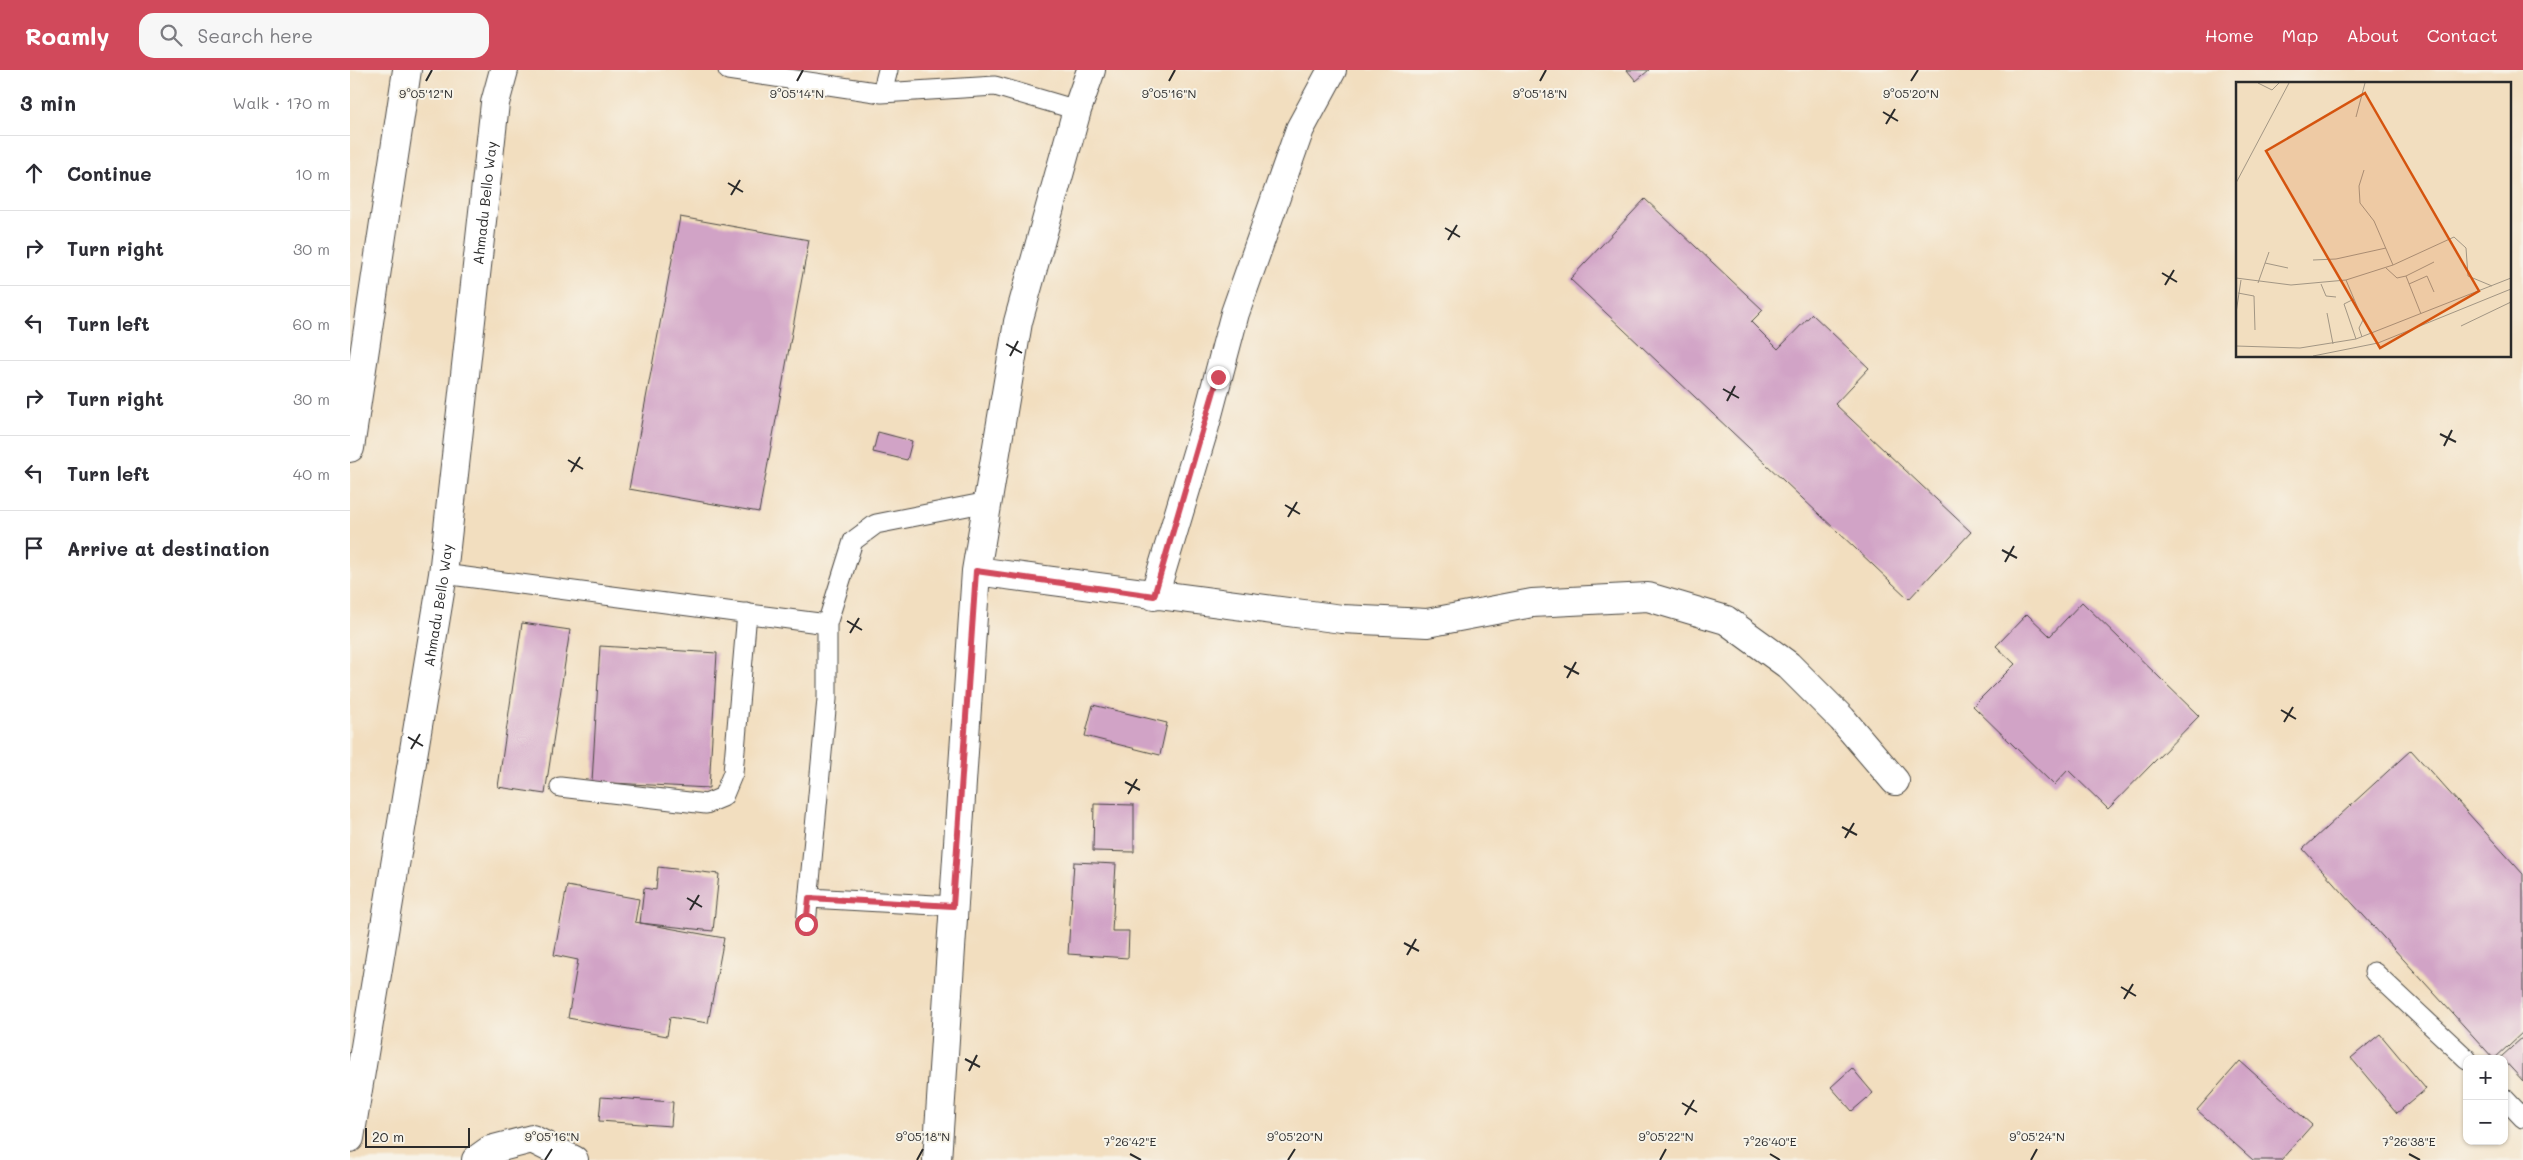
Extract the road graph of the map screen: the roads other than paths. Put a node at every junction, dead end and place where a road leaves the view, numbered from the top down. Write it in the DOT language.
graph roads {
  1 [pos="406,70"];
  2 [pos="504,70"];
  3 [pos="728,70"];
  4 [pos="888,70"];
  5 [pos="1092,70"];
  6 [pos="1332,70"];
  7 [pos="882,94"];
  8 [pos="1077,110"];
  9 [pos="350,448"];
  10 [pos="988,502"];
  11 [pos="976,571"];
  12 [pos="443,574"];
  13 [pos="1154,596"];
  14 [pos="747,613"];
  15 [pos="826,624"];
  16 [pos="1895,781"];
  17 [pos="560,787"];
  18 [pos="809,898"];
  19 [pos="953,906"];
  20 [pos="806,924"];
  21 [pos="2374,972"];
  22 [pos="2463,1055"];
  23 [pos="2506,1100"];
  24 [pos="2523,1118"];
  25 [pos="350,1138"];
  26 [pos="476,1160"];
  27 [pos="574,1160"];
  28 [pos="937,1160"];
  1 -- 9 [label="street"];
  2 -- 12 [label="street, Ahmadu Bello Way"];
  3 -- 7 [label="lane"];
  4 -- 7 [label="lane"];
  5 -- 8 [label="street"];
  6 -- 13 [label="street"];
  7 -- 8 [label="lane"];
  8 -- 10 [label="street"];
  10 -- 11 [label="street"];
  10 -- 15 [label="lane"];
  11 -- 13 [label="street"];
  11 -- 19 [label="street"];
  12 -- 14 [label="lane"];
  12 -- 25 [label="street, Ahmadu Bello Way"];
  13 -- 16 [label="street"];
  14 -- 15 [label="lane"];
  14 -- 17 [label="lane"];
  15 -- 18 [label="lane"];
  18 -- 19 [label="lane"];
  18 -- 20 [label="lane"];
  19 -- 28 [label="street"];
  21 -- 22 [label="lane"];
  23 -- 24 [label="lane"];
  26 -- 27 [label="street"];
}
